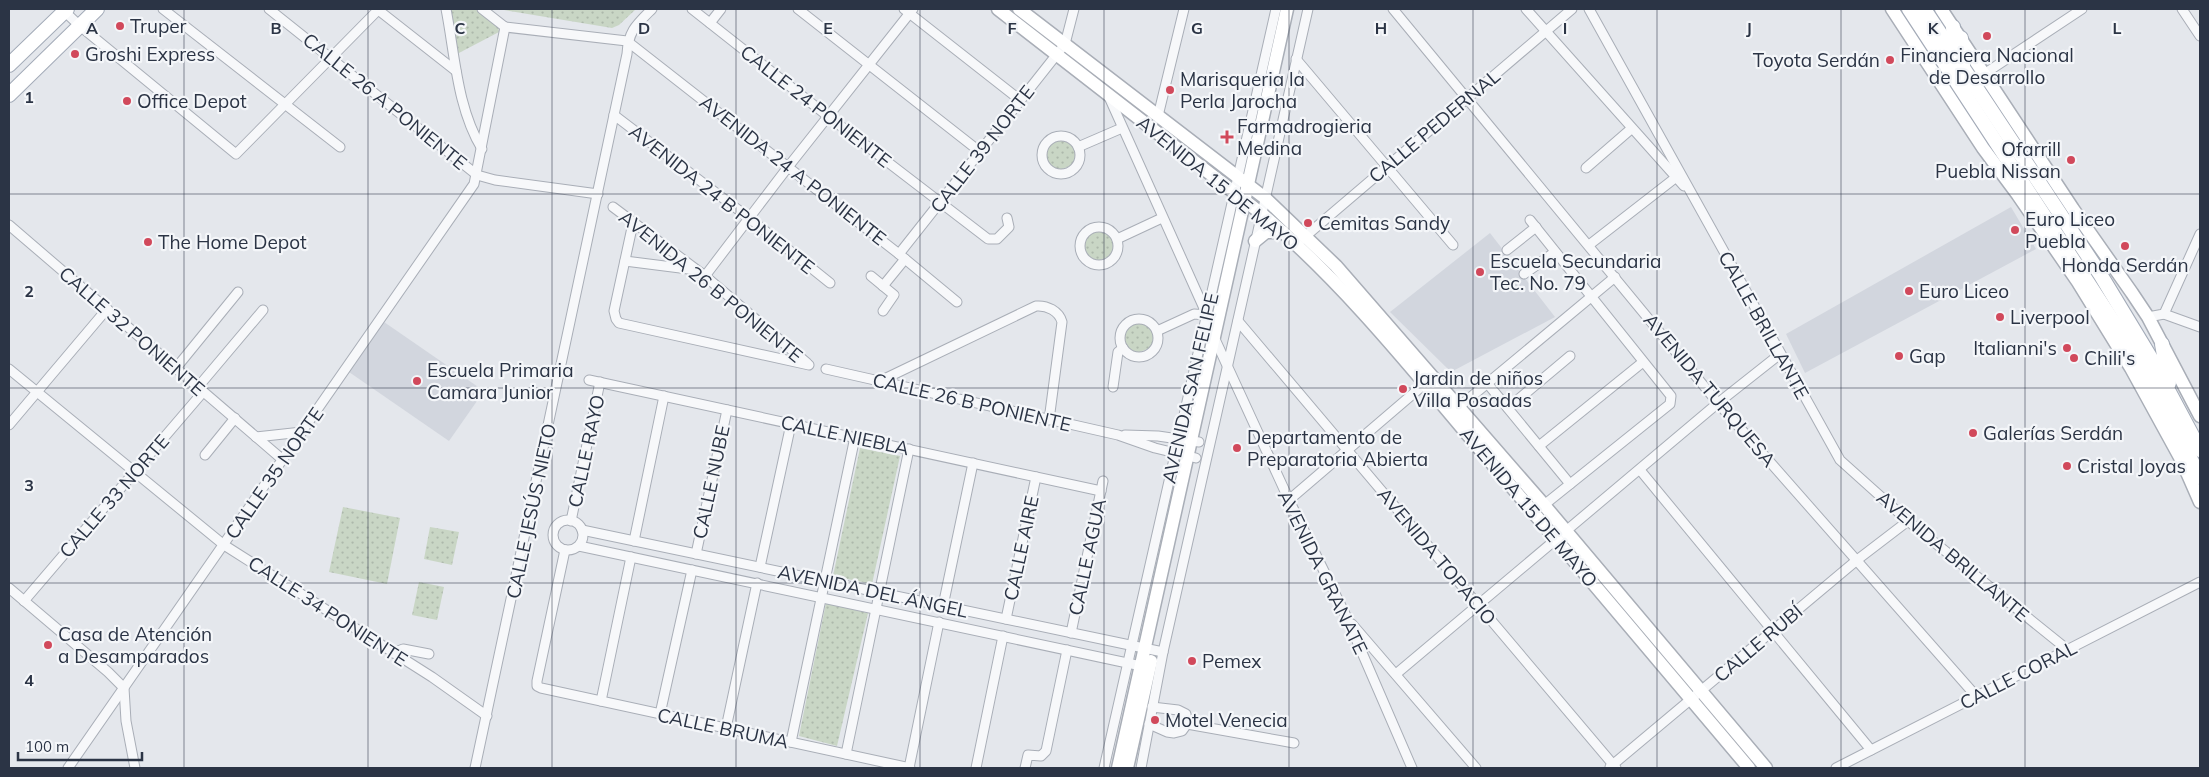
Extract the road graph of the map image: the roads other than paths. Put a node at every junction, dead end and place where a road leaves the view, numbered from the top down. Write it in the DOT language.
graph roads {
  1 [pos="97,9"];
  2 [pos="163,9"];
  3 [pos="269,9"];
  4 [pos="378,9"];
  5 [pos="446,9"];
  6 [pos="482,9"];
  7 [pos="652,9"];
  8 [pos="692,9"];
  9 [pos="721,9"];
  10 [pos="798,9"];
  11 [pos="998,9"];
  12 [pos="1019,9"];
  13 [pos="1074,9"];
  14 [pos="1184,9"];
  15 [pos="1276,9"];
  16 [pos="1287,9"];
  17 [pos="1295,9"];
  18 [pos="1308,9"];
  19 [pos="1393,9"];
  20 [pos="1526,9"];
  21 [pos="1572,9"];
  22 [pos="1588,9"];
  23 [pos="1892,9"];
  24 [pos="1908,9"];
  25 [pos="1924,9"];
  26 [pos="1941,9"];
  27 [pos="2082,9"];
  28 [pos="2182,9"];
  29 [pos="66,10"];
  30 [pos="909,10"];
  31 [pos="710,23"];
  32 [pos="80,26"];
  33 [pos="505,26"];
  34 [pos="1545,32"];
  35 [pos="1956,33"];
  36 [pos="2200,36"];
  37 [pos="627,41"];
  38 [pos="1065,44"];
  39 [pos="1954,55"];
  40 [pos="1056,56"];
  41 [pos="330,58"];
  42 [pos="1296,59"];
  43 [pos="9,65"];
  44 [pos="869,66"];
  45 [pos="456,71"];
  46 [pos="1102,74"];
  47 [pos="1984,74"];
  48 [pos="1960,75"];
  49 [pos="1945,89"];
  50 [pos="9,95"];
  51 [pos="1108,95"];
  52 [pos="1467,98"];
  53 [pos="1020,100"];
  54 [pos="285,104"];
  55 [pos="614,115"];
  56 [pos="1158,116"];
  57 [pos="829,117"];
  58 [pos="1122,128"];
  59 [pos="1632,129"];
  60 [pos="340,147"];
  61 [pos="1078,147"];
  62 [pos="482,149"];
  63 [pos="980,151"];
  64 [pos="788,166"];
  65 [pos="1387,166"];
  66 [pos="1586,168"];
  67 [pos="477,175"];
  68 [pos="1678,175"];
  69 [pos="1251,188"];
  70 [pos="598,194"];
  71 [pos="940,202"];
  72 [pos="1248,204"];
  73 [pos="613,207"];
  74 [pos="2068,213"];
  75 [pos="749,218"];
  76 [pos="1007,218"];
  77 [pos="1162,218"];
  78 [pos="633,223"];
  79 [pos="10,227"];
  80 [pos="1283,232"];
  81 [pos="2200,234"];
  82 [pos="1306,236"];
  83 [pos="1116,238"];
  84 [pos="1256,241"];
  85 [pos="1296,245"];
  86 [pos="1453,245"];
  87 [pos="1589,245"];
  88 [pos="1507,250"];
  89 [pos="1555,252"];
  90 [pos="2106,255"];
  91 [pos="902,256"];
  92 [pos="625,261"];
  93 [pos="2093,263"];
  94 [pos="696,270"];
  95 [pos="1524,274"];
  96 [pos="705,276"];
  97 [pos="871,276"];
  98 [pos="1615,277"];
  99 [pos="830,283"];
  100 [pos="883,286"];
  101 [pos="238,292"];
  102 [pos="1591,297"];
  103 [pos="957,302"];
  104 [pos="107,309"];
  105 [pos="263,310"];
  106 [pos="883,311"];
  107 [pos="2164,314"];
  108 [pos="1207,315"];
  109 [pos="2148,317"];
  110 [pos="1238,321"];
  111 [pos="2200,327"];
  112 [pos="1157,331"];
  113 [pos="1214,337"];
  114 [pos="2162,344"];
  115 [pos="1123,348"];
  116 [pos="1220,350"];
  117 [pos="1780,354"];
  118 [pos="1570,356"];
  119 [pos="1643,362"];
  120 [pos="1227,367"];
  121 [pos="9,368"];
  122 [pos="176,368"];
  123 [pos="826,369"];
  124 [pos="588,380"];
  125 [pos="1429,380"];
  126 [pos="880,381"];
  127 [pos="600,382"];
  128 [pos="1487,383"];
  129 [pos="1113,387"];
  130 [pos="201,389"];
  131 [pos="37,392"];
  132 [pos="664,396"];
  133 [pos="2171,396"];
  134 [pos="1718,403"];
  135 [pos="1460,406"];
  136 [pos="1508,408"];
  137 [pos="727,410"];
  138 [pos="2200,416"];
  139 [pos="235,418"];
  140 [pos="1049,420"];
  141 [pos="791,424"];
  142 [pos="9,425"];
  143 [pos="302,432"];
  144 [pos="1118,435"];
  145 [pos="256,436"];
  146 [pos="1158,436"];
  147 [pos="855,437"];
  148 [pos="1190,441"];
  149 [pos="1539,446"];
  150 [pos="1155,448"];
  151 [pos="909,449"];
  152 [pos="1347,450"];
  153 [pos="205,455"];
  154 [pos="1186,455"];
  155 [pos="2190,456"];
  156 [pos="283,460"];
  157 [pos="1840,460"];
  158 [pos="973,463"];
  159 [pos="1640,470"];
  160 [pos="135,472"];
  161 [pos="1036,476"];
  162 [pos="2200,477"];
  163 [pos="1570,484"];
  164 [pos="1102,486"];
  165 [pos="1289,500"];
  166 [pos="2200,502"];
  167 [pos="1544,505"];
  168 [pos="571,521"];
  169 [pos="1908,521"];
  170 [pos="582,530"];
  171 [pos="1566,530"];
  172 [pos="1556,539"];
  173 [pos="634,541"];
  174 [pos="224,545"];
  175 [pos="579,546"];
  176 [pos="565,550"];
  177 [pos="696,554"];
  178 [pos="631,556"];
  179 [pos="1857,560"];
  180 [pos="760,568"];
  181 [pos="692,570"];
  182 [pos="825,581"];
  183 [pos="2200,582"];
  184 [pos="757,583"];
  185 [pos="9,588"];
  186 [pos="879,592"];
  187 [pos="822,597"];
  188 [pos="24,601"];
  189 [pos="1478,605"];
  190 [pos="943,606"];
  191 [pos="876,609"];
  192 [pos="1347,618"];
  193 [pos="1006,619"];
  194 [pos="939,622"];
  195 [pos="1772,631"];
  196 [pos="1071,633"];
  197 [pos="1003,636"];
  198 [pos="1148,649"];
  199 [pos="1067,650"];
  200 [pos="2068,650"];
  201 [pos="393,653"];
  202 [pos="429,654"];
  203 [pos="1144,666"];
  204 [pos="1396,674"];
  205 [pos="124,688"];
  206 [pos="1696,695"];
  207 [pos="1976,696"];
  208 [pos="601,701"];
  209 [pos="1148,711"];
  210 [pos="660,714"];
  211 [pos="487,716"];
  212 [pos="1149,724"];
  213 [pos="1187,724"];
  214 [pos="726,728"];
  215 [pos="791,742"];
  216 [pos="1294,743"];
  217 [pos="1871,750"];
  218 [pos="846,754"];
  219 [pos="1612,767"];
  220 [pos="68,768"];
  221 [pos="135,768"];
  222 [pos="476,768"];
  223 [pos="909,768"];
  224 [pos="976,768"];
  225 [pos="1025,768"];
  226 [pos="1104,768"];
  227 [pos="1118,768"];
  228 [pos="1127,768"];
  229 [pos="1141,768"];
  230 [pos="1412,768"];
  231 [pos="1476,768"];
  232 [pos="1750,768"];
  233 [pos="1766,768"];
  234 [pos="1836,768"];
  1 -- 32 [label="main road"];
  2 -- 54 [label="street"];
  3 -- 41 [label="street, CALLE 26 A PONIENTE"];
  4 -- 41 [label="street"];
  4 -- 45 [label="street"];
  5 -- 45 [label="street"];
  6 -- 33 [label="street"];
  7 -- 37 [label="street"];
  8 -- 31 [label="street, CALLE 24 PONIENTE"];
  9 -- 31 [label="street"];
  10 -- 44 [label="street"];
  11 -- 40 [label="main road, AVENIDA 15 DE MAYO"];
  12 -- 38 [label="main road, AVENIDA 15 DE MAYO"];
  13 -- 38 [label="street"];
  14 -- 56 [label="street"];
  15 -- 69 [label="street, AVENIDA SAN FELIPE"];
  16 -- 69 [label="main road, AVENIDA SAN FELIPE"];
  17 -- 69 [label="main road, AVENIDA SAN FELIPE"];
  18 -- 42 [label="street, AVENIDA SAN FELIPE"];
  19 -- 52 [label="street, AVENIDA TURQUESA"];
  20 -- 34 [label="street"];
  21 -- 34 [label="street, CALLE PEDERNAL"];
  22 -- 68 [label="street, CALLE BRILLANTE"];
  23 -- 49 [label="main road"];
  24 -- 48 [label="main road"];
  25 -- 39 [label="main road"];
  26 -- 35 [label="main road"];
  27 -- 47 [label="street"];
  28 -- 36 [label="street"];
  29 -- 32 [label="street"];
  29 -- 43 [label="main road"];
  30 -- 44 [label="street"];
  30 -- 53 [label="street"];
  31 -- 57 [label="street, CALLE 24 PONIENTE"];
  32 -- 50 [label="main road"];
  32 -- 54 [label="street"];
  33 -- 37 [label="street"];
  33 -- 62 [label="street, CALLE 35 NORTE"];
  34 -- 52 [label="street, CALLE PEDERNAL"];
  34 -- 59 [label="street"];
  35 -- 39 [label="main road"];
  35 -- 47 [label="main road"];
  35 -- 48 [label="main road"];
  37 -- 55 [label="street, CALLE JESÚS NIETO"];
  37 -- 64 [label="street, AVENIDA 24 A PONIENTE"];
  38 -- 40 [label="street, CALLE 39 NORTE"];
  38 -- 46 [label="main road, AVENIDA 15 DE MAYO"];
  39 -- 48 [label="main road"];
  40 -- 51 [label="main road, AVENIDA 15 DE MAYO"];
  40 -- 53 [label="street, CALLE 39 NORTE"];
  41 -- 54 [label="street"];
  41 -- 67 [label="street, CALLE 26 A PONIENTE"];
  42 -- 65 [label="street"];
  42 -- 69 [label="street, AVENIDA SAN FELIPE"];
  44 -- 57 [label="street"];
  44 -- 63 [label="street"];
  45 -- 62 [label="street"];
  46 -- 51 [label="street, AVENIDA GRANATE"];
  46 -- 56 [label="main road, AVENIDA 15 DE MAYO"];
  47 -- 74 [label="main road"];
  48 -- 49 [label="main road"];
  48 -- 74 [label="main road"];
  48 -- 155 [label="main road"];
  49 -- 155 [label="main road"];
  51 -- 58 [label="street, AVENIDA GRANATE"];
  51 -- 72 [label="main road, AVENIDA 15 DE MAYO"];
  52 -- 65 [label="street, CALLE PEDERNAL"];
  52 -- 87 [label="street, AVENIDA TURQUESA"];
  53 -- 63 [label="street, CALLE 39 NORTE"];
  54 -- 60 [label="street"];
  55 -- 70 [label="street, CALLE JESÚS NIETO"];
  55 -- 75 [label="street, AVENIDA 24 B PONIENTE"];
  56 -- 69 [label="main road, AVENIDA 15 DE MAYO"];
  57 -- 64 [label="street"];
  57 -- 71 [label="street, CALLE 24 PONIENTE"];
  58 -- 61 [label="street"];
  58 -- 77 [label="street, AVENIDA GRANATE"];
  59 -- 66 [label="street"];
  59 -- 68 [label="street"];
  61 -- 61 [label="street"];
  62 -- 67 [label="street, CALLE 35 NORTE"];
  63 -- 71 [label="street, CALLE 39 NORTE"];
  64 -- 75 [label="street"];
  64 -- 91 [label="street, AVENIDA 24 A PONIENTE"];
  65 -- 82 [label="street, CALLE PEDERNAL"];
  65 -- 86 [label="street"];
  67 -- 70 [label="street"];
  67 -- 143 [label="street, CALLE 35 NORTE"];
  68 -- 87 [label="street"];
  68 -- 117 [label="street, CALLE BRILLANTE"];
  69 -- 72 [label="main road, AVENIDA SAN FELIPE"];
  69 -- 72 [label="street, AVENIDA SAN FELIPE"];
  69 -- 82 [label="main road, AVENIDA 15 DE MAYO"];
  70 -- 211 [label="street, CALLE JESÚS NIETO"];
  71 -- 76 [label="street, CALLE 24 PONIENTE"];
  71 -- 91 [label="street, CALLE 39 NORTE"];
  72 -- 80 [label="main road, AVENIDA 15 DE MAYO"];
  72 -- 84 [label="street, AVENIDA SAN FELIPE"];
  72 -- 108 [label="street, AVENIDA SAN FELIPE"];
  72 -- 113 [label="main road, AVENIDA SAN FELIPE"];
  72 -- 116 [label="main road, AVENIDA SAN FELIPE"];
  73 -- 78 [label="street, AVENIDA 26 B PONIENTE"];
  74 -- 90 [label="main road"];
  74 -- 93 [label="main road"];
  75 -- 96 [label="street"];
  75 -- 99 [label="street, AVENIDA 24 B PONIENTE"];
  77 -- 83 [label="street"];
  77 -- 108 [label="street, AVENIDA GRANATE"];
  78 -- 92 [label="street"];
  78 -- 94 [label="street, AVENIDA 26 B PONIENTE"];
  79 -- 104 [label="street, CALLE 32 PONIENTE"];
  80 -- 84 [label="main road"];
  80 -- 85 [label="main road, AVENIDA 15 DE MAYO"];
  81 -- 107 [label="street"];
  82 -- 85 [label="street, CALLE PEDERNAL"];
  82 -- 125 [label="main road, AVENIDA 15 DE MAYO"];
  83 -- 83 [label="street"];
  84 -- 110 [label="street, AVENIDA SAN FELIPE"];
  85 -- 125 [label="main road, AVENIDA 15 DE MAYO"];
  87 -- 98 [label="street, AVENIDA TURQUESA"];
  88 -- 89 [label="street"];
  89 -- 95 [label="street"];
  89 -- 102 [label="street"];
  90 -- 93 [label="main road"];
  90 -- 109 [label="main road"];
  91 -- 100 [label="street, CALLE 39 NORTE"];
  91 -- 103 [label="street, AVENIDA 24 A PONIENTE"];
  92 -- 94 [label="street"];
  92 -- 96 [label="street, AVENIDA 26 B PONIENTE"];
  93 -- 133 [label="main road"];
  94 -- 96 [label="street, AVENIDA 26 B PONIENTE"];
  97 -- 100 [label="street"];
  98 -- 102 [label="street"];
  98 -- 134 [label="street, AVENIDA TURQUESA"];
  100 -- 106 [label="street"];
  101 -- 122 [label="street"];
  102 -- 119 [label="street"];
  102 -- 128 [label="street"];
  104 -- 122 [label="street, CALLE 32 PONIENTE"];
  104 -- 131 [label="street"];
  105 -- 130 [label="street, CALLE 33 NORTE"];
  107 -- 109 [label="street"];
  107 -- 111 [label="street"];
  108 -- 112 [label="street"];
  108 -- 113 [label="street, AVENIDA GRANATE"];
  108 -- 148 [label="street, AVENIDA SAN FELIPE"];
  109 -- 114 [label="main road"];
  110 -- 120 [label="street, AVENIDA SAN FELIPE"];
  110 -- 152 [label="street, AVENIDA TOPACIO"];
  112 -- 115 [label="street"];
  112 -- 115 [label="street"];
  113 -- 116 [label="street, AVENIDA GRANATE"];
  113 -- 148 [label="main road, AVENIDA SAN FELIPE"];
  114 -- 133 [label="main road"];
  114 -- 138 [label="main road"];
  115 -- 129 [label="street"];
  116 -- 120 [label="street, AVENIDA GRANATE"];
  116 -- 148 [label="main road, AVENIDA SAN FELIPE"];
  117 -- 134 [label="street"];
  117 -- 157 [label="street, CALLE BRILLANTE"];
  118 -- 136 [label="street"];
  119 -- 149 [label="street"];
  119 -- 163 [label="street"];
  120 -- 165 [label="street, AVENIDA GRANATE"];
  120 -- 198 [label="street, AVENIDA SAN FELIPE"];
  121 -- 131 [label="street, CALLE 34 PONIENTE"];
  122 -- 130 [label="street, CALLE 32 PONIENTE"];
  123 -- 126 [label="street, CALLE 26 B PONIENTE"];
  124 -- 127 [label="street, CALLE NIEBLA"];
  125 -- 135 [label="main road, AVENIDA 15 DE MAYO"];
  125 -- 152 [label="street"];
  125 -- 172 [label="main road, AVENIDA 15 DE MAYO"];
  126 -- 140 [label="street, CALLE 26 B PONIENTE"];
  126 -- 140 [label="street"];
  127 -- 132 [label="street, CALLE NIEBLA"];
  127 -- 168 [label="street, CALLE RAYO"];
  128 -- 135 [label="street"];
  128 -- 136 [label="street"];
  130 -- 139 [label="street, CALLE 32 PONIENTE"];
  130 -- 160 [label="street, CALLE 33 NORTE"];
  131 -- 142 [label="street"];
  131 -- 160 [label="street, CALLE 34 PONIENTE"];
  132 -- 137 [label="street, CALLE NIEBLA"];
  132 -- 173 [label="street"];
  133 -- 155 [label="main road"];
  134 -- 159 [label="street"];
  134 -- 179 [label="street, AVENIDA TURQUESA"];
  135 -- 167 [label="main road, AVENIDA 15 DE MAYO"];
  136 -- 149 [label="street"];
  137 -- 141 [label="street, CALLE NIEBLA"];
  137 -- 177 [label="street, CALLE NUBE"];
  139 -- 145 [label="street, CALLE 32 PONIENTE"];
  139 -- 153 [label="street"];
  140 -- 144 [label="street, CALLE 26 B PONIENTE"];
  141 -- 147 [label="street, CALLE NIEBLA"];
  141 -- 180 [label="street"];
  143 -- 145 [label="street"];
  143 -- 156 [label="street, CALLE 35 NORTE"];
  144 -- 146 [label="street, CALLE 26 B PONIENTE"];
  144 -- 150 [label="street, CALLE 26 B PONIENTE"];
  145 -- 156 [label="street, CALLE 32 PONIENTE"];
  146 -- 148 [label="street, CALLE 26 B PONIENTE"];
  146 -- 150 [label="street"];
  147 -- 151 [label="street, CALLE NIEBLA"];
  147 -- 182 [label="street"];
  148 -- 154 [label="main road, AVENIDA SAN FELIPE"];
  148 -- 154 [label="street, AVENIDA SAN FELIPE"];
  149 -- 163 [label="street"];
  150 -- 154 [label="street, CALLE 26 B PONIENTE"];
  151 -- 158 [label="street, CALLE NIEBLA"];
  151 -- 186 [label="street"];
  152 -- 165 [label="street"];
  152 -- 189 [label="street, AVENIDA TOPACIO"];
  154 -- 198 [label="main road, AVENIDA SAN FELIPE"];
  154 -- 198 [label="street, AVENIDA SAN FELIPE"];
  155 -- 162 [label="main road"];
  155 -- 166 [label="main road"];
  156 -- 174 [label="street, CALLE 35 NORTE"];
  157 -- 169 [label="street, AVENIDA BRILLANTE"];
  158 -- 161 [label="street, CALLE NIEBLA"];
  158 -- 190 [label="street"];
  159 -- 171 [label="street"];
  159 -- 195 [label="street"];
  160 -- 174 [label="street, CALLE 34 PONIENTE"];
  160 -- 188 [label="street, CALLE 33 NORTE"];
  161 -- 164 [label="street, CALLE NIEBLA"];
  161 -- 193 [label="street, CALLE AIRE"];
  163 -- 167 [label="street"];
  164 -- 196 [label="street, CALLE AGUA"];
  165 -- 192 [label="street, AVENIDA GRANATE"];
  167 -- 171 [label="main road, AVENIDA 15 DE MAYO"];
  168 -- 170 [label="street"];
  168 -- 176 [label="street"];
  169 -- 179 [label="street, CALLE RUBÍ"];
  169 -- 200 [label="street, AVENIDA BRILLANTE"];
  170 -- 173 [label="street, AVENIDA DEL ÁNGEL"];
  170 -- 175 [label="street"];
  171 -- 172 [label="street"];
  171 -- 206 [label="main road, AVENIDA 15 DE MAYO"];
  172 -- 189 [label="street"];
  172 -- 206 [label="main road, AVENIDA 15 DE MAYO"];
  173 -- 177 [label="street, AVENIDA DEL ÁNGEL"];
  174 -- 201 [label="street, CALLE 34 PONIENTE"];
  174 -- 205 [label="street, CALLE 35 NORTE"];
  175 -- 176 [label="street"];
  175 -- 178 [label="street, AVENIDA DEL ÁNGEL"];
  176 -- 208 [label="street, CALLE BRUMA"];
  177 -- 180 [label="street, AVENIDA DEL ÁNGEL"];
  178 -- 181 [label="street, AVENIDA DEL ÁNGEL"];
  178 -- 208 [label="street"];
  179 -- 195 [label="street, CALLE RUBÍ"];
  179 -- 207 [label="street, AVENIDA TURQUESA"];
  180 -- 182 [label="street, AVENIDA DEL ÁNGEL"];
  181 -- 184 [label="street, AVENIDA DEL ÁNGEL"];
  181 -- 210 [label="street"];
  182 -- 186 [label="street, AVENIDA DEL ÁNGEL"];
  182 -- 187 [label="street"];
  183 -- 200 [label="street, CALLE CORAL"];
  184 -- 187 [label="street, AVENIDA DEL ÁNGEL"];
  184 -- 214 [label="street"];
  185 -- 188 [label="street"];
  186 -- 190 [label="street, AVENIDA DEL ÁNGEL"];
  186 -- 191 [label="street"];
  187 -- 191 [label="street, AVENIDA DEL ÁNGEL"];
  187 -- 215 [label="street"];
  188 -- 205 [label="street"];
  189 -- 204 [label="street"];
  189 -- 219 [label="street, AVENIDA TOPACIO"];
  190 -- 193 [label="street, AVENIDA DEL ÁNGEL"];
  191 -- 194 [label="street, AVENIDA DEL ÁNGEL"];
  191 -- 218 [label="street"];
  192 -- 204 [label="street"];
  192 -- 230 [label="street, AVENIDA GRANATE"];
  193 -- 196 [label="street, AVENIDA DEL ÁNGEL"];
  194 -- 197 [label="street, AVENIDA DEL ÁNGEL"];
  194 -- 223 [label="street"];
  195 -- 206 [label="street, CALLE RUBÍ"];
  195 -- 217 [label="street"];
  196 -- 198 [label="street, AVENIDA DEL ÁNGEL"];
  197 -- 199 [label="street, AVENIDA DEL ÁNGEL"];
  197 -- 224 [label="street"];
  198 -- 203 [label="main road, AVENIDA SAN FELIPE"];
  198 -- 203 [label="street, AVENIDA SAN FELIPE"];
  199 -- 203 [label="street, AVENIDA DEL ÁNGEL"];
  199 -- 225 [label="street"];
  200 -- 207 [label="street, CALLE CORAL"];
  201 -- 202 [label="street"];
  201 -- 211 [label="street, CALLE 34 PONIENTE"];
  203 -- 209 [label="main road, AVENIDA SAN FELIPE"];
  203 -- 226 [label="street, AVENIDA SAN FELIPE"];
  203 -- 227 [label="main road, AVENIDA SAN FELIPE"];
  204 -- 231 [label="street"];
  205 -- 220 [label="street, CALLE 35 NORTE"];
  205 -- 221 [label="street"];
  206 -- 219 [label="street, CALLE RUBÍ"];
  206 -- 232 [label="main road, AVENIDA 15 DE MAYO"];
  206 -- 233 [label="main road, AVENIDA 15 DE MAYO"];
  207 -- 217 [label="street, CALLE CORAL"];
  208 -- 210 [label="street, CALLE BRUMA"];
  209 -- 212 [label="street, AVENIDA SAN FELIPE"];
  209 -- 213 [label="street"];
  209 -- 228 [label="main road, AVENIDA SAN FELIPE"];
  210 -- 214 [label="street, CALLE BRUMA"];
  211 -- 222 [label="street, CALLE JESÚS NIETO"];
  212 -- 213 [label="street"];
  212 -- 229 [label="street, AVENIDA SAN FELIPE"];
  213 -- 216 [label="street"];
  214 -- 215 [label="street, CALLE BRUMA"];
  215 -- 218 [label="street, CALLE BRUMA"];
  217 -- 234 [label="street, CALLE CORAL"];
  218 -- 223 [label="street, CALLE BRUMA"];
}
